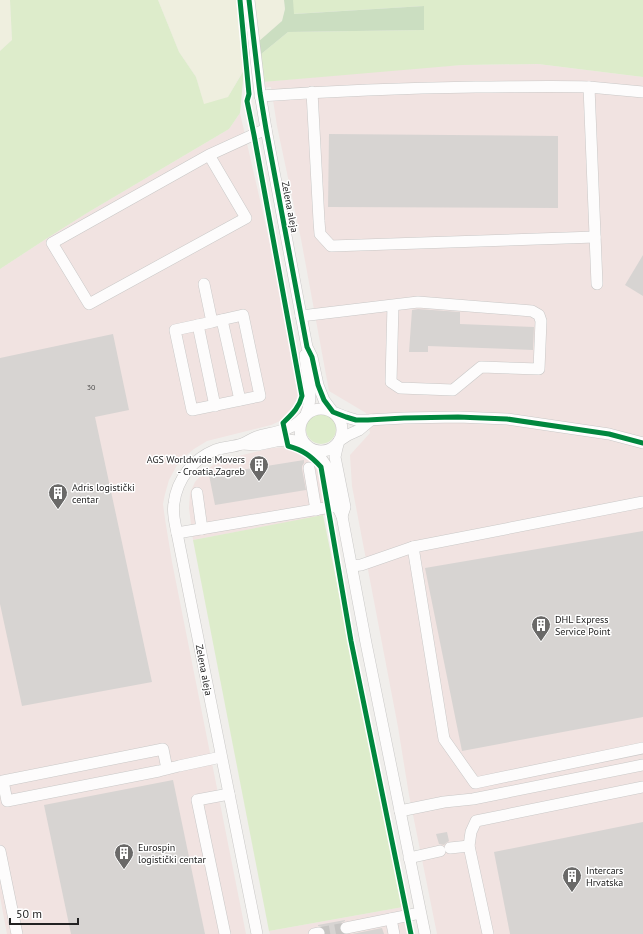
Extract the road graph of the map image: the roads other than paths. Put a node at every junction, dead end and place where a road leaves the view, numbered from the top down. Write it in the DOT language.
graph roads {
  1 [pos="249,0"];
  2 [pos="589,88"];
  3 [pos="312,92"];
  4 [pos="643,92"];
  5 [pos="260,96"];
  6 [pos="266,129"];
  7 [pos="209,155"];
  8 [pos="595,237"];
  9 [pos="204,284"];
  10 [pos="597,284"];
  11 [pos="393,305"];
  12 [pos="301,316"];
  13 [pos="217,321"];
  14 [pos="198,325"];
  15 [pos="307,347"];
  16 [pos="240,400"];
  17 [pos="215,406"];
  18 [pos="333,412"];
  19 [pos="305,416"];
  20 [pos="371,420"];
  21 [pos="339,441"];
  22 [pos="643,443"];
  23 [pos="243,444"];
  24 [pos="306,445"];
  25 [pos="316,451"];
  26 [pos="309,468"];
  27 [pos="197,494"];
  28 [pos="643,502"];
  29 [pos="337,506"];
  30 [pos="316,510"];
  31 [pos="342,516"];
  32 [pos="202,528"];
  33 [pos="177,533"];
  34 [pos="413,547"];
  35 [pos="352,566"];
  36 [pos="643,748"];
  37 [pos="221,757"];
  38 [pos="643,765"];
  39 [pos="167,769"];
  40 [pos="643,788"];
  41 [pos="229,794"];
  42 [pos="3,803"];
  43 [pos="400,811"];
  44 [pos="469,846"];
  45 [pos="0,851"];
  46 [pos="409,858"];
  47 [pos="420,913"];
  48 [pos="391,918"];
  49 [pos="346,928"];
  50 [pos="17,934"];
  51 [pos="225,934"];
  52 [pos="257,934"];
  53 [pos="394,934"];
  54 [pos="425,934"];
  55 [pos="488,934"];
  1 -- 5 [label="street, Zelena aleja"];
  2 -- 3 [label="street"];
  2 -- 4 [label="street"];
  2 -- 8 [label="street"];
  3 -- 5 [label="street"];
  3 -- 8 [label="street"];
  5 -- 6 [label="street, Zelena aleja"];
  6 -- 7 [label="street"];
  6 -- 12 [label="street, Zelena aleja"];
  7 -- 7 [label="street"];
  8 -- 10 [label="street"];
  9 -- 13 [label="street"];
  11 -- 11 [label="street"];
  11 -- 12 [label="street"];
  12 -- 15 [label="street, Zelena aleja"];
  13 -- 14 [label="street"];
  13 -- 16 [label="street"];
  13 -- 16 [label="street"];
  14 -- 17 [label="street"];
  14 -- 17 [label="street"];
  15 -- 18 [label="street, Zelena aleja"];
  15 -- 19 [label="street, Zelena aleja"];
  16 -- 17 [label="street"];
  18 -- 19 [label="street, Zelena aleja"];
  18 -- 20 [label="street"];
  18 -- 21 [label="street, Zelena aleja"];
  19 -- 23 [label="street, Zelena aleja"];
  19 -- 24 [label="street, Zelena aleja"];
  20 -- 21 [label="street"];
  20 -- 22 [label="street"];
  21 -- 25 [label="street"];
  21 -- 31 [label="street, Zelena aleja"];
  23 -- 24 [label="street, Zelena aleja"];
  23 -- 33 [label="street, Zelena aleja"];
  24 -- 25 [label="street, Zelena aleja"];
  25 -- 29 [label="street, Zelena aleja"];
  26 -- 30 [label="street"];
  27 -- 32 [label="street"];
  28 -- 34 [label="street"];
  29 -- 30 [label="street"];
  29 -- 31 [label="street, Zelena aleja"];
  30 -- 32 [label="street"];
  31 -- 35 [label="street, Zelena aleja"];
  32 -- 33 [label="street"];
  33 -- 37 [label="street, Zelena aleja"];
  34 -- 35 [label="street"];
  34 -- 36 [label="street"];
  35 -- 43 [label="street, Zelena aleja"];
  37 -- 39 [label="street"];
  37 -- 41 [label="street, Zelena aleja"];
  38 -- 43 [label="street"];
  39 -- 42 [label="street"];
  39 -- 42 [label="street"];
  40 -- 44 [label="street"];
  41 -- 51 [label="street"];
  41 -- 52 [label="street, Zelena aleja"];
  43 -- 46 [label="street, Zelena aleja"];
  44 -- 46 [label="street"];
  44 -- 55 [label="street"];
  45 -- 50 [label="street"];
  46 -- 47 [label="street, Zelena aleja"];
  47 -- 48 [label="street"];
  47 -- 54 [label="street, Zelena aleja"];
  48 -- 49 [label="street"];
  48 -- 53 [label="street"];
}
